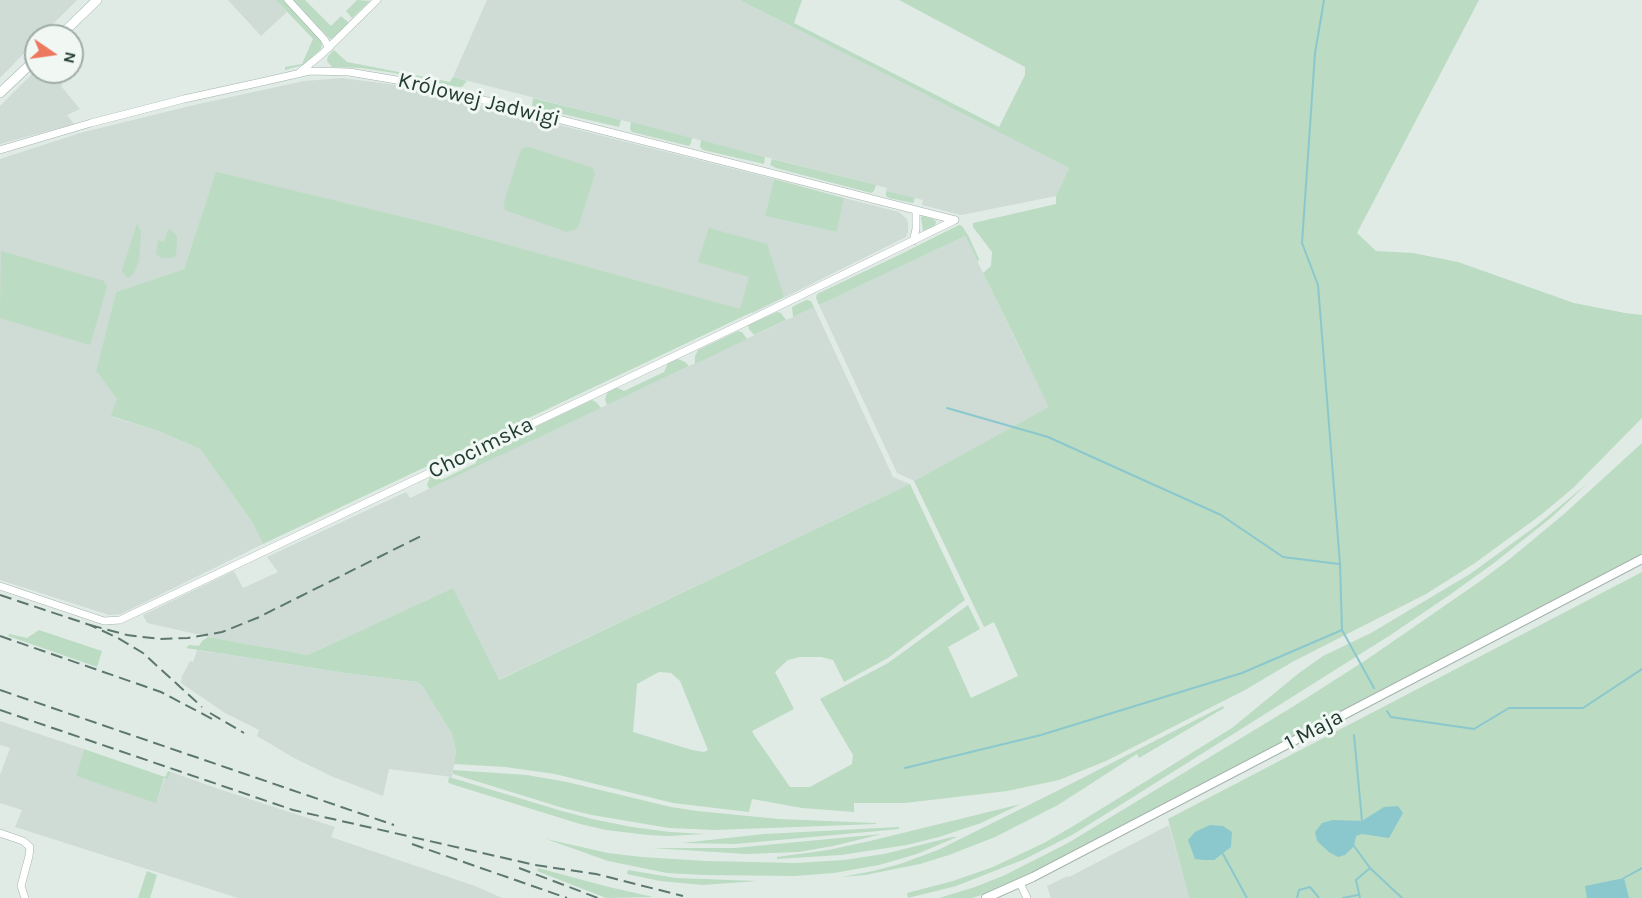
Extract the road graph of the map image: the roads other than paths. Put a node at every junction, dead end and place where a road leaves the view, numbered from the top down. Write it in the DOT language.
graph roads {
  1 [pos="97,0"];
  2 [pos="288,0"];
  3 [pos="377,0"];
  4 [pos="72,24"];
  5 [pos="329,48"];
  6 [pos="322,54"];
  7 [pos="24,70"];
  8 [pos="324,71"];
  9 [pos="297,74"];
  10 [pos="0,93"];
  11 [pos="0,150"];
  12 [pos="916,211"];
  13 [pos="955,220"];
  14 [pos="913,241"];
  15 [pos="1642,559"];
  16 [pos="0,586"];
  17 [pos="0,833"];
  18 [pos="1020,883"];
  19 [pos="25,898"];
  20 [pos="986,898"];
  21 [pos="1027,898"];
  1 -- 4 [label="main road"];
  2 -- 5 [label="street"];
  3 -- 5 [label="street"];
  5 -- 6 [label="street"];
  6 -- 8 [label="street"];
  6 -- 9 [label="street"];
  7 -- 10 [label="main road"];
  8 -- 9 [label="street, Królowej Jadwigi"];
  8 -- 12 [label="street, Królowej Jadwigi"];
  9 -- 11 [label="street, Królowej Jadwigi"];
  12 -- 13 [label="street, Królowej Jadwigi"];
  12 -- 14 [label="street"];
  13 -- 14 [label="street, Chocimska"];
  14 -- 16 [label="street, Chocimska"];
  15 -- 18 [label="street, 1 Maja"];
  17 -- 19 [label="street"];
  18 -- 20 [label="street, 1 Maja"];
  18 -- 21 [label="street"];
}
